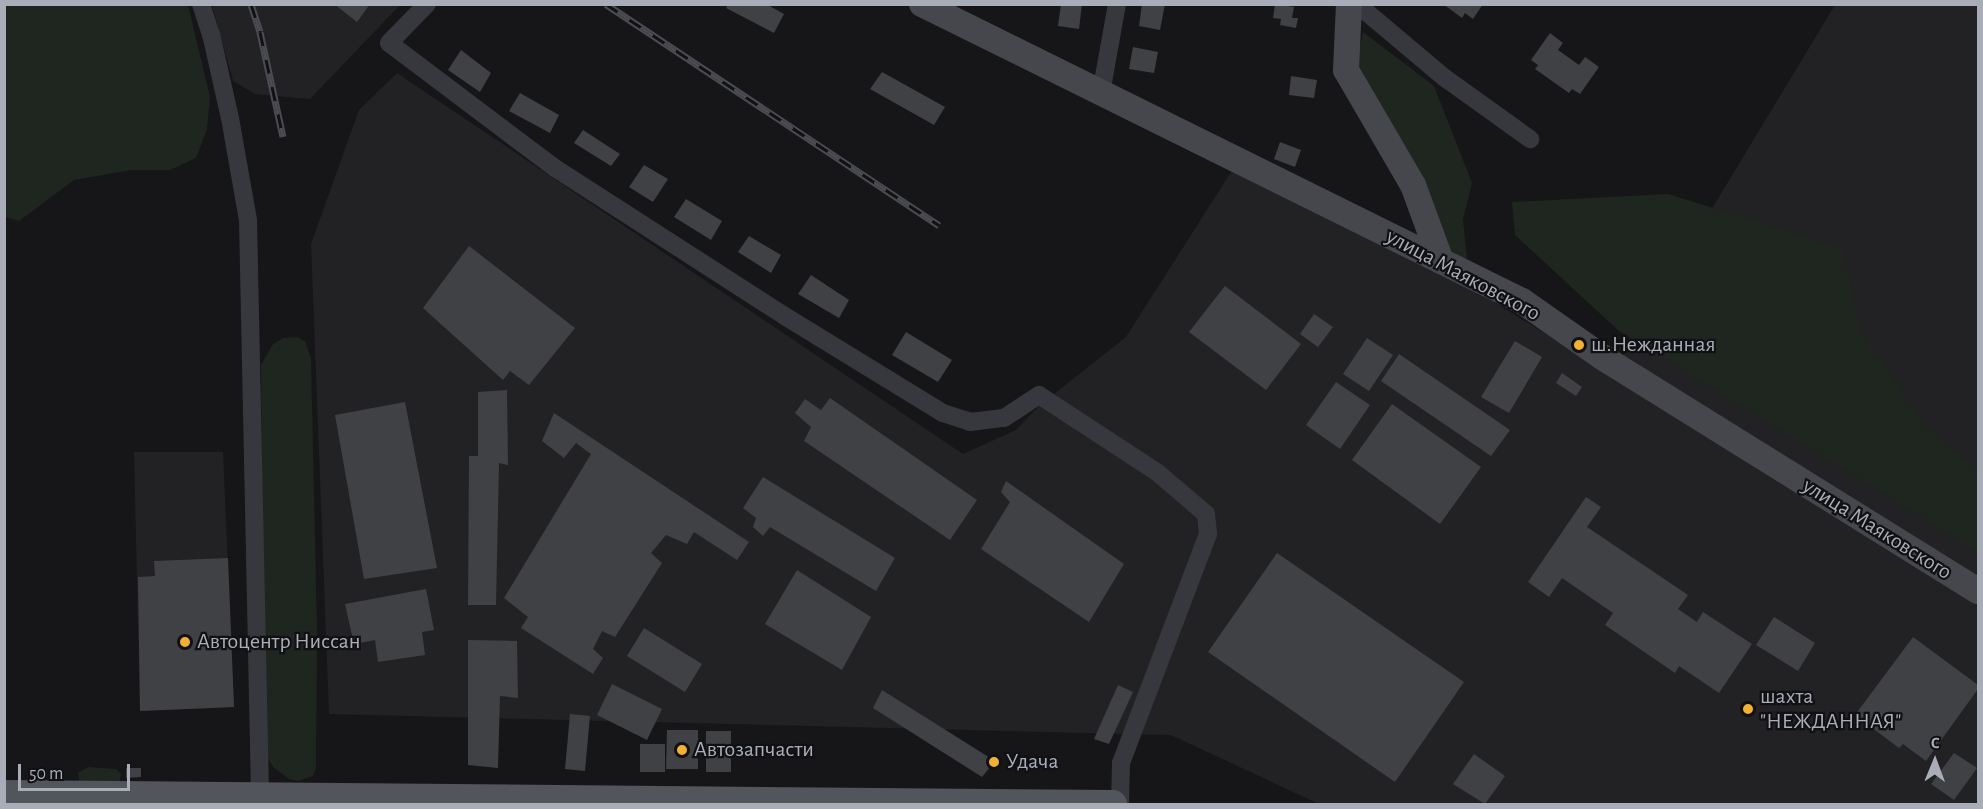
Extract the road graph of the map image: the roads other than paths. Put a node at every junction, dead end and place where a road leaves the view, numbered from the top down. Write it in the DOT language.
graph roads {
  1 [pos="201,4"];
  2 [pos="427,4"];
  3 [pos="1117,4"];
  4 [pos="1349,4"];
  5 [pos="1357,4"];
  6 [pos="931,7"];
  7 [pos="1101,93"];
  8 [pos="1530,139"];
  9 [pos="1441,261"];
  10 [pos="1978,591"];
  11 [pos="4,794"];
  12 [pos="260,800"];
  13 [pos="624,802"];
  14 [pos="840,803"];
  15 [pos="1113,804"];
  16 [pos="1120,804"];
  1 -- 12 [label="street"];
  2 -- 16 [label="street"];
  3 -- 7 [label="street"];
  4 -- 9 [label="street"];
  5 -- 8 [label="street"];
  6 -- 7 [label="street, улица Маяковского"];
  7 -- 9 [label="street, улица Маяковского"];
  9 -- 10 [label="street, улица Маяковского"];
  11 -- 12 [label="main road"];
  12 -- 13 [label="main road"];
  13 -- 14 [label="main road"];
  14 -- 15 [label="main road"];
}
